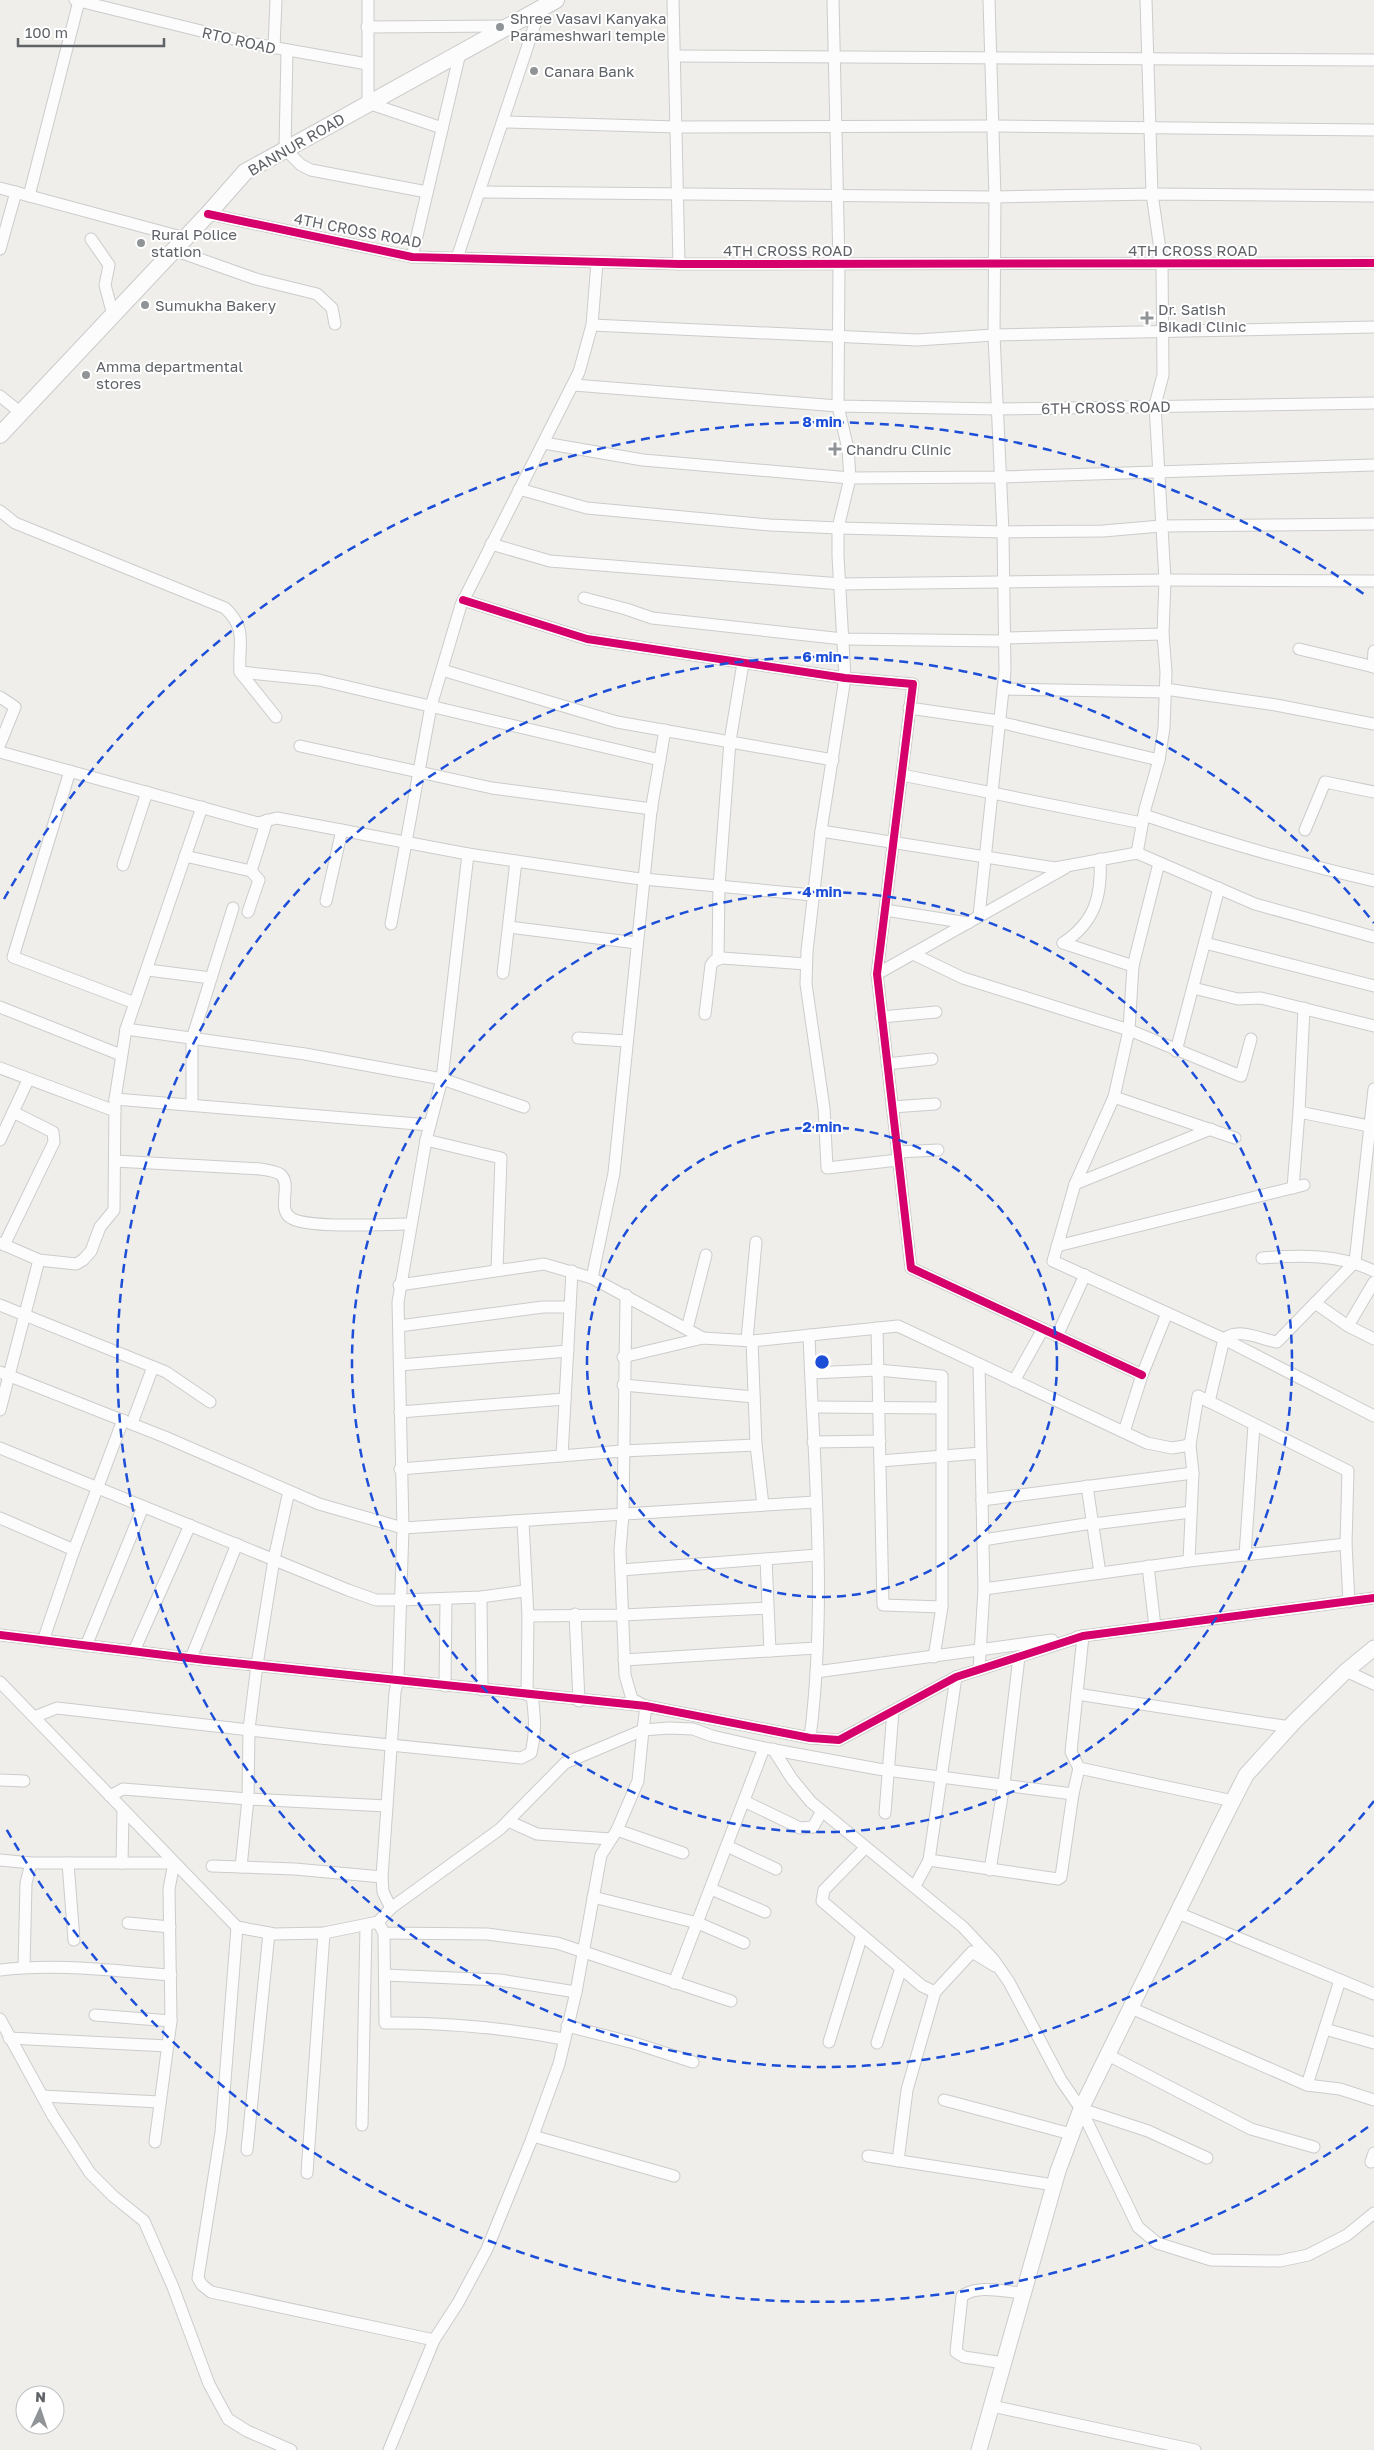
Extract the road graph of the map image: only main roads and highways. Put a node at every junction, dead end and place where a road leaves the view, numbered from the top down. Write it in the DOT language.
graph roads {
  1 [pos="556,0"];
  2 [pos="0,435"];
  1 -- 2 [label="main road, BANNUR ROAD"];
}
